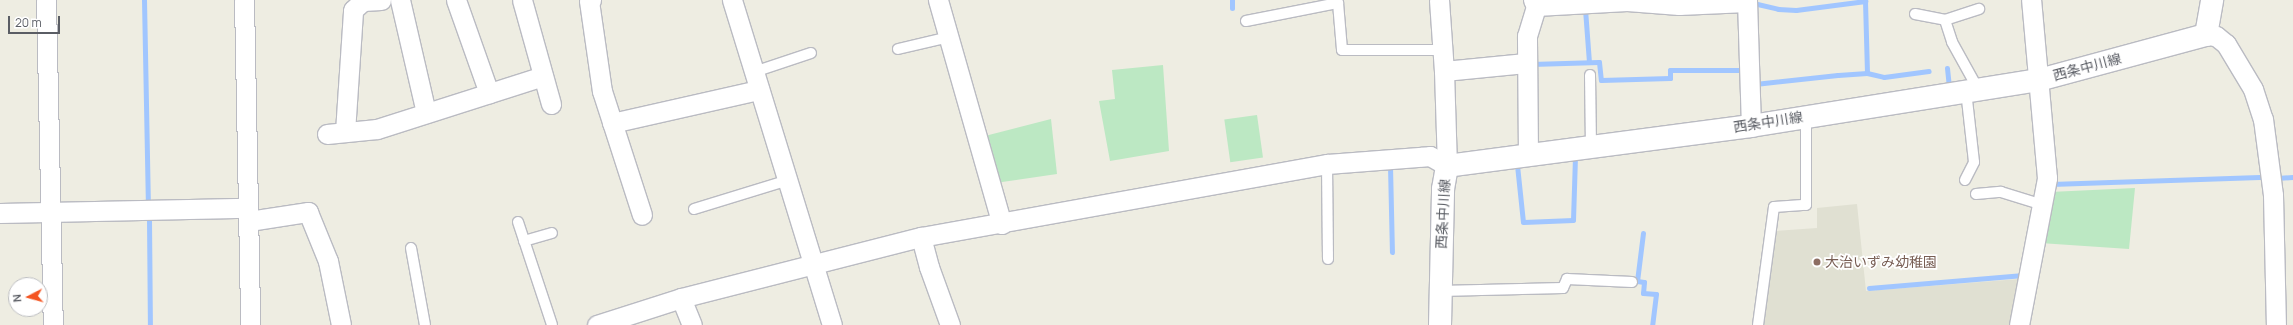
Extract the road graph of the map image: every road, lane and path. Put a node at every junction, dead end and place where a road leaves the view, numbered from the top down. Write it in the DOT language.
graph roads {
  1 [pos="46,0"];
  2 [pos="244,0"];
  3 [pos="381,0"];
  4 [pos="400,0"];
  5 [pos="456,0"];
  6 [pos="522,0"];
  7 [pos="589,0"];
  8 [pos="732,0"];
  9 [pos="938,0"];
  10 [pos="1439,0"];
  11 [pos="1627,0"];
  12 [pos="2031,0"];
  13 [pos="2212,0"];
  14 [pos="1747,1"];
  15 [pos="1534,3"];
  16 [pos="1979,9"];
  17 [pos="1914,14"];
  18 [pos="1946,20"];
  19 [pos="1246,22"];
  20 [pos="2206,34"];
  21 [pos="949,38"];
  22 [pos="898,49"];
  23 [pos="1443,50"];
  24 [pos="811,53"];
  25 [pos="1526,63"];
  26 [pos="754,72"];
  27 [pos="1444,72"];
  28 [pos="1590,75"];
  29 [pos="543,76"];
  30 [pos="2039,80"];
  31 [pos="760,90"];
  32 [pos="1972,90"];
  33 [pos="489,93"];
  34 [pos="551,104"];
  35 [pos="426,113"];
  36 [pos="1806,117"];
  37 [pos="612,123"];
  38 [pos="1751,126"];
  39 [pos="1591,147"];
  40 [pos="1528,155"];
  41 [pos="1327,164"];
  42 [pos="1447,166"];
  43 [pos="788,180"];
  44 [pos="1965,180"];
  45 [pos="1976,194"];
  46 [pos="2043,205"];
  47 [pos="694,209"];
  48 [pos="51,212"];
  49 [pos="0,213"];
  50 [pos="248,214"];
  51 [pos="642,215"];
  52 [pos="518,222"];
  53 [pos="1002,224"];
  54 [pos="552,234"];
  55 [pos="921,237"];
  56 [pos="524,241"];
  57 [pos="411,248"];
  58 [pos="1328,259"];
  59 [pos="814,264"];
  60 [pos="1632,282"];
  61 [pos="1440,291"];
  62 [pos="681,298"];
  63 [pos="53,325"];
  64 [pos="250,325"];
  65 [pos="341,325"];
  66 [pos="425,325"];
  67 [pos="552,325"];
  68 [pos="597,325"];
  69 [pos="692,325"];
  70 [pos="832,325"];
  71 [pos="950,325"];
  72 [pos="1440,325"];
  73 [pos="1758,325"];
  74 [pos="2019,325"];
  75 [pos="2276,325"];
  1 -- 48 [label="street"];
  2 -- 50 [label="street"];
  3 -- 35 [label="street"];
  4 -- 35 [label="street"];
  5 -- 33 [label="street"];
  6 -- 29 [label="street"];
  7 -- 37 [label="street"];
  8 -- 26 [label="street"];
  9 -- 21 [label="street"];
  10 -- 23 [label="street"];
  11 -- 14 [label="street"];
  11 -- 15 [label="street"];
  12 -- 30 [label="street"];
  13 -- 20 [label="main road"];
  14 -- 38 [label="street"];
  15 -- 25 [label="street"];
  16 -- 18 [label="lane"];
  17 -- 18 [label="lane"];
  18 -- 32 [label="lane"];
  19 -- 23 [label="lane"];
  20 -- 30 [label="main road, 西条中川線"];
  20 -- 75 [label="street"];
  21 -- 22 [label="lane"];
  21 -- 53 [label="street"];
  23 -- 27 [label="street"];
  24 -- 26 [label="lane"];
  25 -- 27 [label="street"];
  25 -- 40 [label="street"];
  26 -- 31 [label="street"];
  27 -- 42 [label="street"];
  28 -- 39 [label="lane"];
  29 -- 33 [label="street"];
  29 -- 34 [label="street"];
  30 -- 32 [label="main road, 西条中川線"];
  30 -- 46 [label="street"];
  31 -- 37 [label="street"];
  31 -- 43 [label="street"];
  32 -- 36 [label="main road, 西条中川線"];
  32 -- 44 [label="lane"];
  33 -- 35 [label="street"];
  36 -- 38 [label="main road, 西条中川線"];
  36 -- 73 [label="lane"];
  37 -- 51 [label="street"];
  38 -- 39 [label="main road, 西条中川線"];
  39 -- 40 [label="main road, 西条中川線"];
  40 -- 42 [label="main road, 西条中川線"];
  41 -- 42 [label="street"];
  41 -- 53 [label="street"];
  41 -- 58 [label="lane"];
  42 -- 61 [label="main road, 西条中川線"];
  43 -- 47 [label="lane"];
  43 -- 59 [label="street"];
  45 -- 46 [label="lane"];
  46 -- 74 [label="street"];
  48 -- 49 [label="street"];
  48 -- 50 [label="street"];
  48 -- 63 [label="street"];
  50 -- 64 [label="street"];
  50 -- 65 [label="street"];
  52 -- 56 [label="lane"];
  53 -- 55 [label="street"];
  54 -- 56 [label="lane"];
  55 -- 59 [label="street"];
  55 -- 71 [label="street"];
  56 -- 67 [label="lane"];
  57 -- 66 [label="lane"];
  59 -- 62 [label="street"];
  59 -- 70 [label="street"];
  60 -- 61 [label="lane"];
  61 -- 72 [label="main road, 西条中川線"];
  62 -- 68 [label="street"];
  62 -- 69 [label="street"];
}
